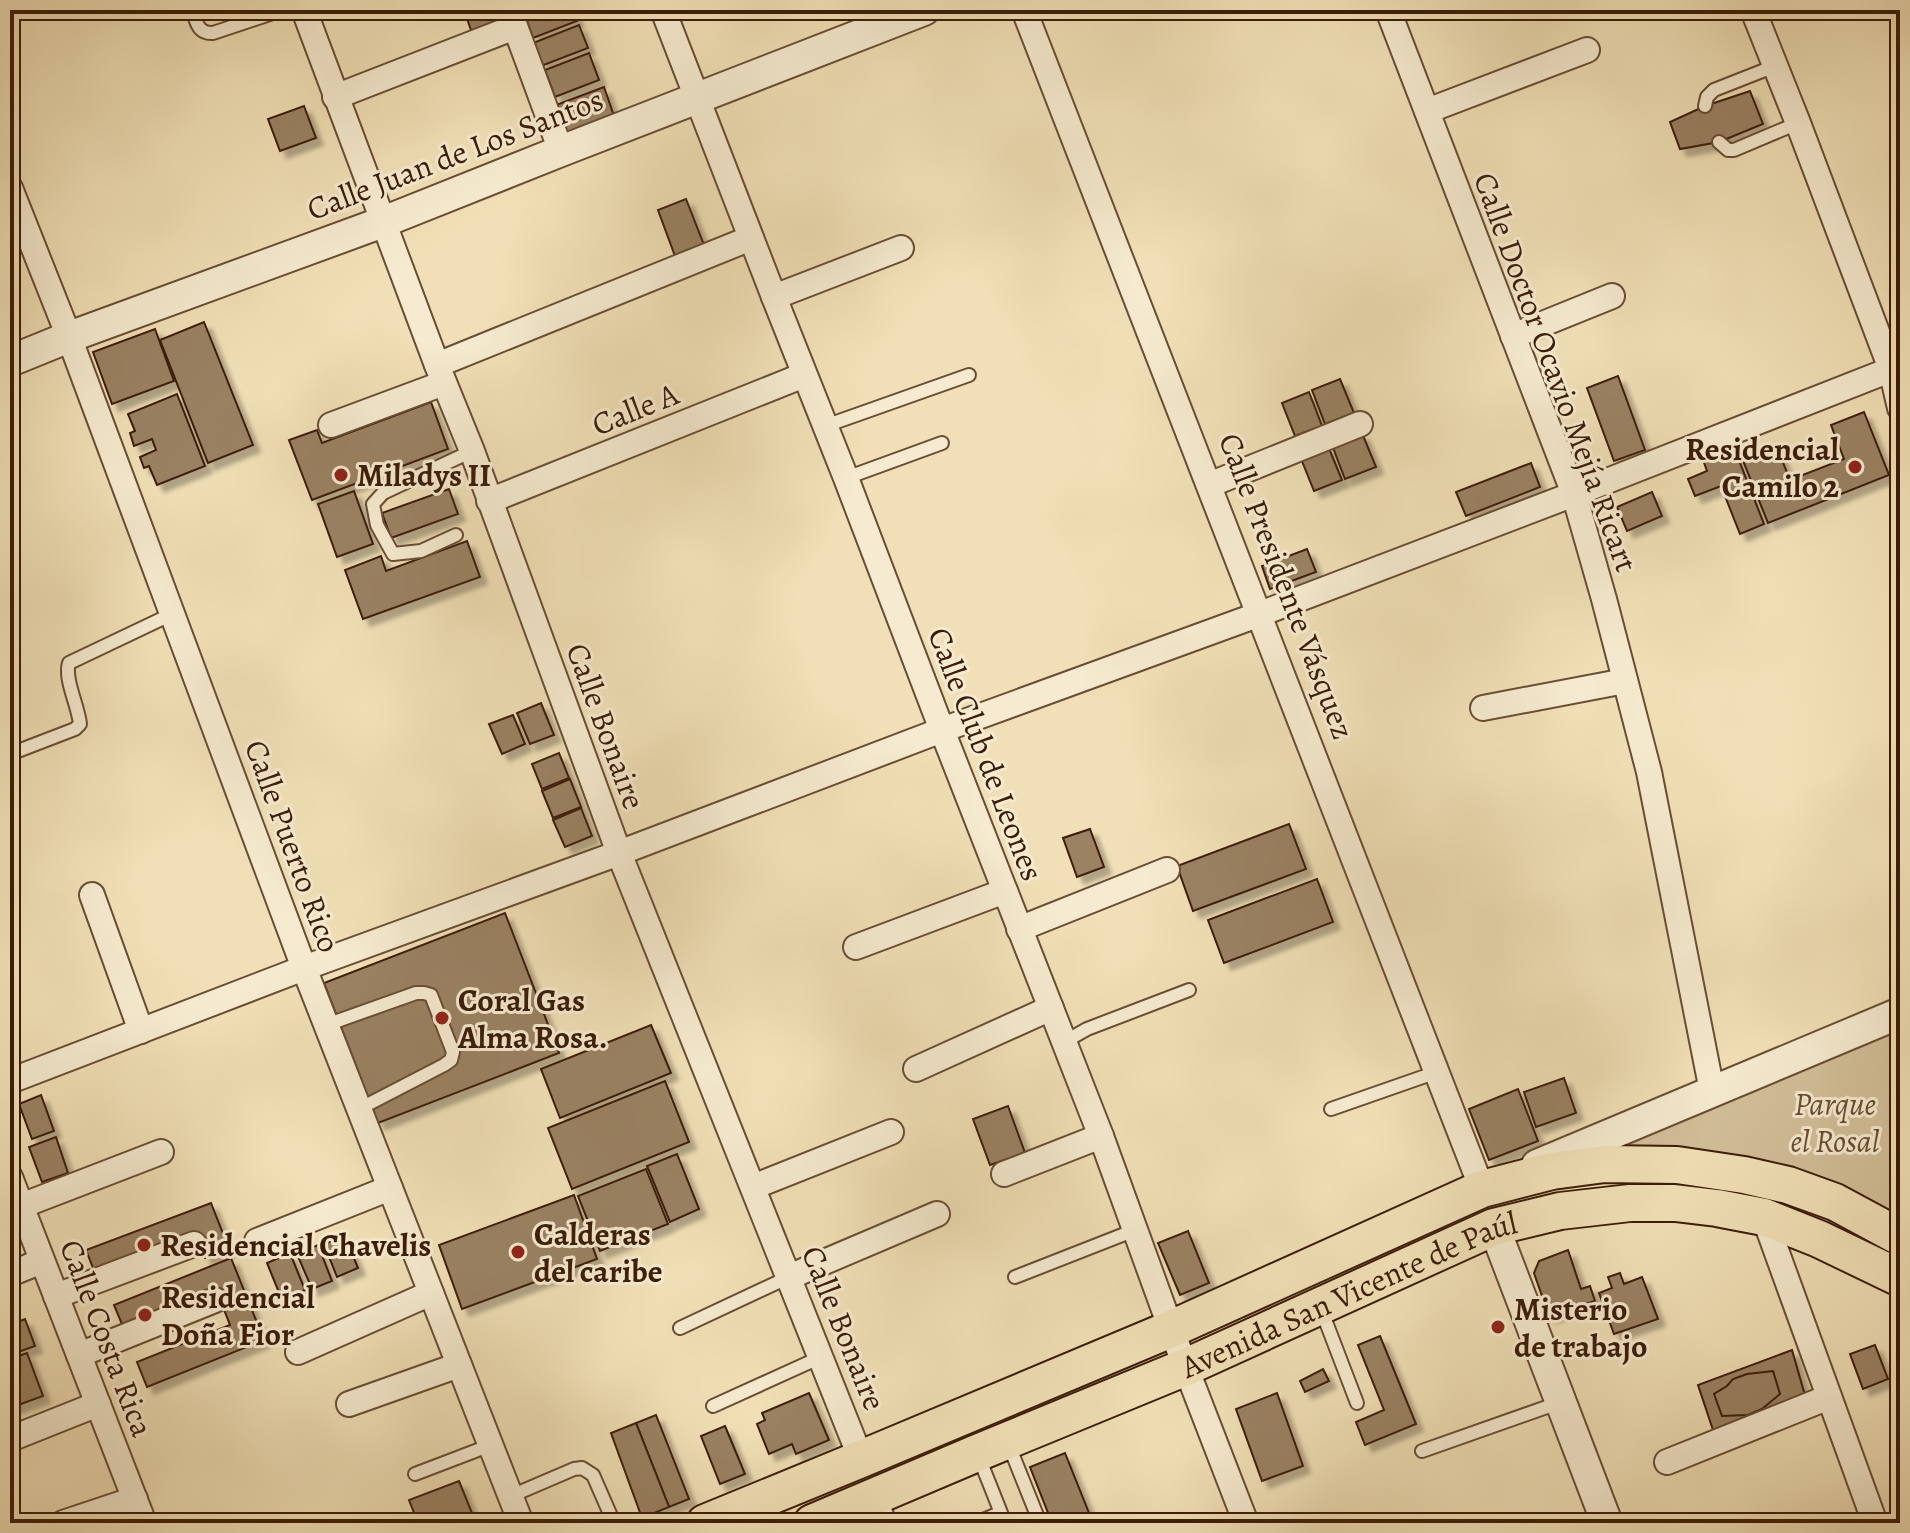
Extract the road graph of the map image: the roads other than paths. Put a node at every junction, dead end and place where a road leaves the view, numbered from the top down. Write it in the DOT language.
graph roads {
  1 [pos="192,10"];
  2 [pos="282,10"];
  3 [pos="304,10"];
  4 [pos="663,10"];
  5 [pos="924,10"];
  6 [pos="1024,10"];
  7 [pos="1388,10"];
  8 [pos="1753,10"];
  9 [pos="512,18"];
  10 [pos="1587,50"];
  11 [pos="1775,66"];
  12 [pos="335,97"];
  13 [pos="696,99"];
  14 [pos="1705,106"];
  15 [pos="1427,111"];
  16 [pos="1798,123"];
  17 [pos="1719,142"];
  18 [pos="561,151"];
  19 [pos="10,188"];
  20 [pos="383,222"];
  21 [pos="751,238"];
  22 [pos="901,248"];
  23 [pos="1612,296"];
  24 [pos="774,297"];
  25 [pos="1513,336"];
  26 [pos="69,337"];
  27 [pos="10,361"];
  28 [pos="1895,368"];
  29 [pos="440,374"];
  30 [pos="804,375"];
  31 [pos="969,375"];
  32 [pos="1900,408"];
  33 [pos="1360,424"];
  34 [pos="331,425"];
  35 [pos="825,426"];
  36 [pos="942,443"];
  37 [pos="472,451"];
  38 [pos="846,478"];
  39 [pos="1209,485"];
  40 [pos="1574,494"];
  41 [pos="489,501"];
  42 [pos="456,535"];
  43 [pos="172,614"];
  44 [pos="1260,614"];
  45 [pos="1625,681"];
  46 [pos="1483,708"];
  47 [pos="942,730"];
  48 [pos="10,754"];
  49 [pos="619,853"];
  50 [pos="1167,870"];
  51 [pos="1005,891"];
  52 [pos="92,895"];
  53 [pos="1019,929"];
  54 [pos="856,947"];
  55 [pos="304,968"];
  56 [pos="1189,990"];
  57 [pos="1051,1008"];
  58 [pos="1900,1013"];
  59 [pos="326,1025"];
  60 [pos="141,1031"];
  61 [pos="1064,1042"];
  62 [pos="916,1069"];
  63 [pos="1437,1072"];
  64 [pos="10,1081"];
  65 [pos="1712,1091"];
  66 [pos="359,1109"];
  67 [pos="1331,1109"];
  68 [pos="891,1132"];
  69 [pos="1101,1136"];
  70 [pos="161,1152"];
  71 [pos="1004,1174"];
  72 [pos="10,1177"];
  73 [pos="753,1187"];
  74 [pos="390,1188"];
  75 [pos="1482,1189"];
  76 [pos="21,1206"];
  77 [pos="937,1214"];
  78 [pos="1764,1217"];
  79 [pos="1494,1227"];
  80 [pos="1135,1230"];
  81 [pos="1900,1237"];
  82 [pos="257,1241"];
  83 [pos="194,1244"];
  84 [pos="42,1261"];
  85 [pos="10,1274"];
  86 [pos="789,1277"];
  87 [pos="1015,1277"];
  88 [pos="1900,1278"];
  89 [pos="431,1293"];
  90 [pos="56,1296"];
  91 [pos="215,1300"];
  92 [pos="1320,1306"];
  93 [pos="680,1328"];
  94 [pos="1171,1329"];
  95 [pos="298,1352"];
  96 [pos="79,1355"];
  97 [pos="821,1357"];
  98 [pos="459,1365"];
  99 [pos="1186,1367"];
  100 [pos="1829,1397"];
  101 [pos="1561,1402"];
  102 [pos="1357,1403"];
  103 [pos="98,1404"];
  104 [pos="349,1404"];
  105 [pos="713,1406"];
  106 [pos="10,1439"];
  107 [pos="491,1445"];
  108 [pos="992,1446"];
  109 [pos="1422,1451"];
  110 [pos="861,1459"];
  111 [pos="1667,1462"];
  112 [pos="415,1474"];
  113 [pos="511,1496"];
  114 [pos="135,1499"];
  115 [pos="879,1510"];
  116 [pos="1002,1518"];
  117 [pos="823,1521"];
  118 [pos="63,1523"];
  119 [pos="144,1523"];
  120 [pos="521,1523"];
  121 [pos="614,1523"];
  122 [pos="705,1523"];
  123 [pos="976,1523"];
  124 [pos="1040,1523"];
  125 [pos="1246,1523"];
  126 [pos="1607,1523"];
  127 [pos="1875,1523"];
  1 -- 2 [label="lane"];
  3 -- 12 [label="street, Calle Bonaire"];
  4 -- 13 [label="street, Calle Club de Leones"];
  5 -- 13 [label="street, Calle Juan de Los Santos"];
  6 -- 39 [label="street, Calle Presidente Vásquez"];
  7 -- 15 [label="street, Calle Doctor Ocavio Mejía Ricart"];
  8 -- 11 [label="street"];
  9 -- 12 [label="street"];
  9 -- 18 [label="street"];
  10 -- 15 [label="street"];
  11 -- 14 [label="lane"];
  11 -- 16 [label="street"];
  12 -- 20 [label="street, Calle Bonaire"];
  13 -- 18 [label="street, Calle Juan de Los Santos"];
  13 -- 21 [label="street, Calle Club de Leones"];
  15 -- 25 [label="street, Calle Doctor Ocavio Mejía Ricart"];
  16 -- 17 [label="lane"];
  16 -- 28 [label="street"];
  18 -- 20 [label="street, Calle Juan de Los Santos"];
  19 -- 26 [label="street, Calle Puerto Rico"];
  20 -- 26 [label="street, Calle Juan de Los Santos"];
  20 -- 29 [label="street, Calle Bonaire"];
  21 -- 24 [label="street, Calle Club de Leones"];
  21 -- 29 [label="street"];
  22 -- 24 [label="street"];
  23 -- 25 [label="street"];
  24 -- 30 [label="street, Calle Club de Leones"];
  25 -- 40 [label="street, Calle Doctor Ocavio Mejía Ricart"];
  26 -- 27 [label="street, Calle Juan de Los Santos"];
  26 -- 43 [label="street, Calle Puerto Rico"];
  28 -- 32 [label="street"];
  28 -- 40 [label="street"];
  29 -- 34 [label="street"];
  29 -- 37 [label="street, Calle Bonaire"];
  30 -- 35 [label="street, Calle Club de Leones"];
  30 -- 41 [label="street, Calle A"];
  31 -- 35 [label="lane"];
  33 -- 39 [label="street"];
  35 -- 38 [label="street, Calle Club de Leones"];
  36 -- 38 [label="lane"];
  37 -- 41 [label="street, Calle Bonaire"];
  37 -- 42 [label="lane"];
  38 -- 47 [label="street, Calle Club de Leones"];
  39 -- 44 [label="street, Calle Presidente Vásquez"];
  40 -- 44 [label="street"];
  40 -- 45 [label="street, Calle Doctor Ocavio Mejía Ricart"];
  41 -- 49 [label="street, Calle Bonaire"];
  43 -- 48 [label="lane"];
  43 -- 55 [label="street, Calle Puerto Rico"];
  44 -- 47 [label="street"];
  44 -- 63 [label="street, Calle Presidente Vásquez"];
  45 -- 46 [label="street"];
  45 -- 65 [label="street, Calle Doctor Ocavio Mejía Ricart"];
  47 -- 49 [label="street"];
  47 -- 51 [label="street, Calle Club de Leones"];
  49 -- 55 [label="street"];
  49 -- 73 [label="street, Calle Bonaire"];
  50 -- 53 [label="street"];
  51 -- 53 [label="street, Calle Club de Leones"];
  51 -- 54 [label="street"];
  52 -- 60 [label="street"];
  53 -- 57 [label="street, Calle Club de Leones"];
  55 -- 59 [label="street, Calle Puerto Rico"];
  55 -- 60 [label="street"];
  56 -- 61 [label="lane"];
  57 -- 61 [label="street, Calle Club de Leones"];
  57 -- 62 [label="street"];
  58 -- 65 [label="street, Avenida San Vicente de Paúl"];
  59 -- 66 [label="street, Calle Puerto Rico"];
  59 -- 66 [label="lane"];
  60 -- 64 [label="street"];
  61 -- 69 [label="street, Calle Club de Leones"];
  63 -- 67 [label="lane"];
  63 -- 75 [label="street, Calle Presidente Vásquez"];
  65 -- 75 [label="street, Avenida San Vicente de Paúl"];
  66 -- 74 [label="street, Calle Puerto Rico"];
  68 -- 73 [label="street"];
  69 -- 71 [label="street"];
  69 -- 80 [label="street, Calle Club de Leones"];
  70 -- 76 [label="street"];
  72 -- 76 [label="street, Calle Costa Rica"];
  73 -- 86 [label="street, Calle Bonaire"];
  74 -- 82 [label="street"];
  74 -- 89 [label="street, Calle Puerto Rico"];
  75 -- 81 [label="main road, Avenida San Vicente de Paúl"];
  75 -- 94 [label="main road, Avenida San Vicente de Paúl"];
  76 -- 84 [label="street, Calle Costa Rica"];
  77 -- 86 [label="street"];
  78 -- 79 [label="main road, Avenida San Vicente de Paúl"];
  78 -- 88 [label="main road, Avenida San Vicente de Paúl"];
  78 -- 100 [label="street"];
  79 -- 92 [label="main road, Avenida San Vicente de Paúl"];
  79 -- 101 [label="street"];
  80 -- 87 [label="lane"];
  80 -- 94 [label="street, Calle Club de Leones"];
  83 -- 90 [label="street"];
  84 -- 85 [label="street"];
  84 -- 90 [label="street, Calle Costa Rica"];
  86 -- 93 [label="lane"];
  86 -- 97 [label="street, Calle Bonaire"];
  89 -- 95 [label="street"];
  89 -- 98 [label="street, Calle Puerto Rico"];
  90 -- 96 [label="street, Calle Costa Rica"];
  91 -- 96 [label="street"];
  92 -- 99 [label="main road, Avenida San Vicente de Paúl"];
  92 -- 102 [label="lane"];
  94 -- 99 [label="street, Calle Club de Leones"];
  94 -- 110 [label="main road, Avenida San Vicente de Paúl"];
  96 -- 103 [label="street, Calle Costa Rica"];
  97 -- 105 [label="lane"];
  97 -- 110 [label="street, Calle Bonaire"];
  98 -- 104 [label="street"];
  98 -- 107 [label="street, Calle Puerto Rico"];
  99 -- 108 [label="main road, Avenida San Vicente de Paúl"];
  99 -- 125 [label="street, Calle Club de Leones"];
  100 -- 111 [label="street"];
  100 -- 127 [label="street"];
  101 -- 109 [label="lane"];
  101 -- 126 [label="street"];
  103 -- 106 [label="street"];
  103 -- 114 [label="street, Calle Costa Rica"];
  107 -- 112 [label="lane"];
  107 -- 113 [label="street, Calle Puerto Rico"];
  108 -- 115 [label="main road, Avenida San Vicente de Paúl"];
  108 -- 116 [label="lane"];
  108 -- 124 [label="lane"];
  110 -- 122 [label="main road, Avenida San Vicente de Paúl"];
  113 -- 120 [label="street, Calle Puerto Rico"];
  113 -- 121 [label="lane"];
  114 -- 118 [label="street"];
  114 -- 119 [label="street, Calle Costa Rica"];
  115 -- 117 [label="main road, Avenida San Vicente de Paúl"];
  116 -- 123 [label="lane"];
}
